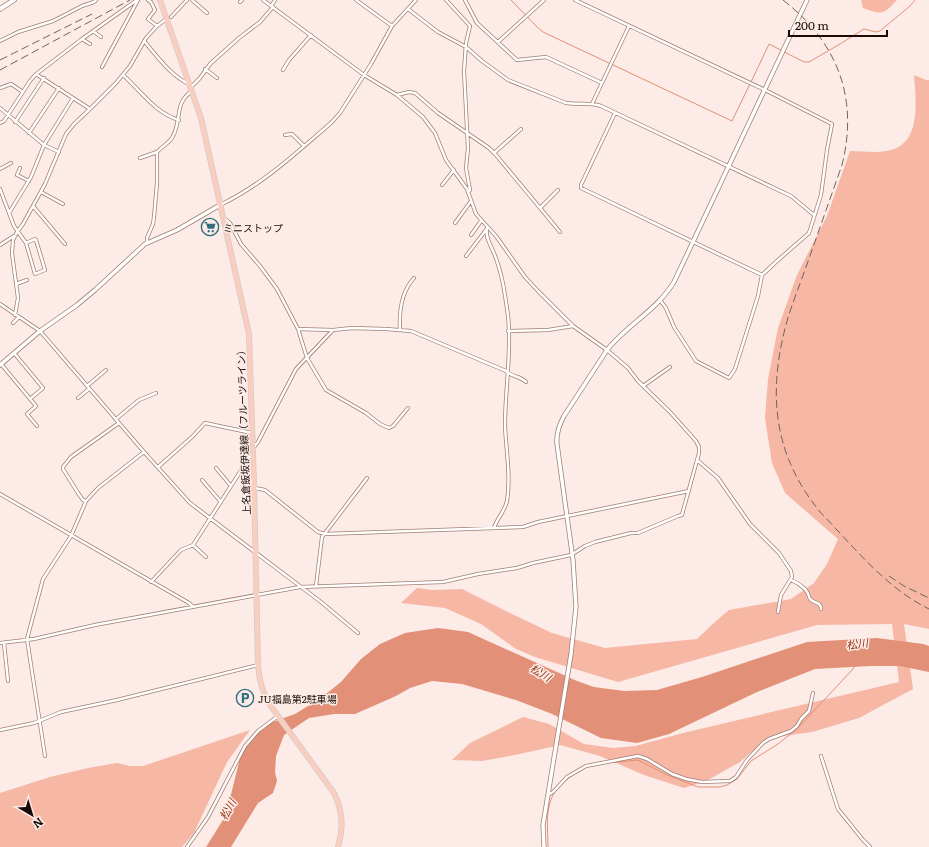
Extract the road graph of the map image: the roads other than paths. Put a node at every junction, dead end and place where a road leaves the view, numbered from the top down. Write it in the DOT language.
graph roads {
  1 [pos="14,0"];
  2 [pos="96,0"];
  3 [pos="138,0"];
  4 [pos="148,0"];
  5 [pos="160,0"];
  6 [pos="188,0"];
  7 [pos="192,0"];
  8 [pos="263,0"];
  9 [pos="275,0"];
  10 [pos="356,0"];
  11 [pos="416,0"];
  12 [pos="446,0"];
  13 [pos="465,0"];
  14 [pos="544,0"];
  15 [pos="575,0"];
  16 [pos="807,0"];
  17 [pos="272,6"];
  18 [pos="0,9"];
  19 [pos="408,9"];
  20 [pos="208,13"];
  21 [pos="171,18"];
  22 [pos="165,20"];
  23 [pos="476,22"];
  24 [pos="469,24"];
  25 [pos="157,26"];
  26 [pos="392,26"];
  27 [pos="629,26"];
  28 [pos="93,31"];
  29 [pos="311,35"];
  30 [pos="101,37"];
  31 [pos="82,39"];
  32 [pos="0,41"];
  33 [pos="144,41"];
  34 [pos="498,42"];
  35 [pos="90,44"];
  36 [pos="466,47"];
  37 [pos="102,67"];
  38 [pos="205,70"];
  39 [pos="284,70"];
  40 [pos="35,75"];
  41 [pos="123,75"];
  42 [pos="364,75"];
  43 [pos="44,78"];
  44 [pos="217,78"];
  45 [pos="602,83"];
  46 [pos="191,87"];
  47 [pos="0,88"];
  48 [pos="59,88"];
  49 [pos="765,90"];
  50 [pos="22,92"];
  51 [pos="397,94"];
  52 [pos="73,98"];
  53 [pos="592,104"];
  54 [pos="0,108"];
  55 [pos="90,109"];
  56 [pos="615,113"];
  57 [pos="7,115"];
  58 [pos="179,120"];
  59 [pos="15,122"];
  60 [pos="0,123"];
  61 [pos="521,129"];
  62 [pos="29,133"];
  63 [pos="467,134"];
  64 [pos="284,135"];
  65 [pos="44,145"];
  66 [pos="304,146"];
  67 [pos="59,152"];
  68 [pos="157,152"];
  69 [pos="494,153"];
  70 [pos="140,158"];
  71 [pos="11,163"];
  72 [pos="728,167"];
  73 [pos="20,168"];
  74 [pos="0,169"];
  75 [pos="454,170"];
  76 [pos="29,181"];
  77 [pos="442,185"];
  78 [pos="0,189"];
  79 [pos="558,190"];
  80 [pos="41,192"];
  81 [pos="468,192"];
  82 [pos="1,196"];
  83 [pos="472,201"];
  84 [pos="63,204"];
  85 [pos="220,205"];
  86 [pos="33,206"];
  87 [pos="540,209"];
  88 [pos="9,213"];
  89 [pos="814,215"];
  90 [pos="223,218"];
  91 [pos="481,221"];
  92 [pos="455,222"];
  93 [pos="487,229"];
  94 [pos="17,232"];
  95 [pos="560,232"];
  96 [pos="471,235"];
  97 [pos="15,236"];
  98 [pos="692,242"];
  99 [pos="26,243"];
  100 [pos="147,243"];
  101 [pos="65,244"];
  102 [pos="0,245"];
  103 [pos="466,256"];
  104 [pos="762,275"];
  105 [pos="414,278"];
  106 [pos="27,280"];
  107 [pos="16,284"];
  108 [pos="660,300"];
  109 [pos="0,304"];
  110 [pos="15,315"];
  111 [pos="19,317"];
  112 [pos="13,323"];
  113 [pos="573,326"];
  114 [pos="298,329"];
  115 [pos="334,330"];
  116 [pos="400,330"];
  117 [pos="40,331"];
  118 [pos="508,331"];
  119 [pos="607,350"];
  120 [pos="14,353"];
  121 [pos="307,358"];
  122 [pos="0,364"];
  123 [pos="670,367"];
  124 [pos="106,370"];
  125 [pos="507,373"];
  126 [pos="526,382"];
  127 [pos="87,386"];
  128 [pos="643,386"];
  129 [pos="90,389"];
  130 [pos="156,392"];
  131 [pos="78,398"];
  132 [pos="30,399"];
  133 [pos="408,408"];
  134 [pos="116,419"];
  135 [pos="119,422"];
  136 [pos="37,426"];
  137 [pos="253,433"];
  138 [pos="253,447"];
  139 [pos="144,452"];
  140 [pos="253,456"];
  141 [pos="697,460"];
  142 [pos="158,467"];
  143 [pos="216,468"];
  144 [pos="240,472"];
  145 [pos="367,478"];
  146 [pos="202,480"];
  147 [pos="231,486"];
  148 [pos="254,486"];
  149 [pos="689,491"];
  150 [pos="0,494"];
  151 [pos="86,501"];
  152 [pos="221,502"];
  153 [pos="567,517"];
  154 [pos="210,519"];
  155 [pos="494,528"];
  156 [pos="324,534"];
  157 [pos="71,536"];
  158 [pos="193,545"];
  159 [pos="256,554"];
  160 [pos="572,554"];
  161 [pos="206,557"];
  162 [pos="791,580"];
  163 [pos="151,582"];
  164 [pos="316,586"];
  165 [pos="300,587"];
  166 [pos="256,595"];
  167 [pos="193,607"];
  168 [pos="821,609"];
  169 [pos="778,612"];
  170 [pos="358,633"];
  171 [pos="27,640"];
  172 [pos="0,643"];
  173 [pos="4,643"];
  174 [pos="258,666"];
  175 [pos="8,681"];
  176 [pos="813,693"];
  177 [pos="278,716"];
  178 [pos="41,720"];
  179 [pos="0,730"];
  180 [pos="45,756"];
  181 [pos="821,756"];
  182 [pos="548,795"];
  183 [pos="187,847"];
  184 [pos="338,847"];
  185 [pos="544,847"];
  186 [pos="870,847"];
  1 -- 18 [label="main road"];
  2 -- 32 [label="street"];
  3 -- 28 [label="street"];
  3 -- 37 [label="street"];
  4 -- 25 [label="street"];
  5 -- 46 [label="main road, 上名倉飯坂伊達線（フルーツライン）"];
  6 -- 21 [label="street"];
  7 -- 20 [label="street"];
  8 -- 17 [label="street"];
  9 -- 17 [label="street"];
  10 -- 26 [label="street"];
  11 -- 19 [label="street"];
  12 -- 24 [label="street"];
  13 -- 23 [label="street"];
  14 -- 34 [label="street"];
  15 -- 27 [label="street"];
  16 -- 49 [label="street"];
  17 -- 29 [label="street"];
  17 -- 38 [label="street"];
  19 -- 26 [label="street"];
  19 -- 36 [label="street"];
  22 -- 25 [label="street"];
  23 -- 24 [label="street"];
  23 -- 34 [label="street"];
  24 -- 36 [label="street"];
  25 -- 33 [label="street"];
  26 -- 42 [label="street"];
  27 -- 45 [label="street"];
  27 -- 49 [label="street"];
  28 -- 30 [label="street"];
  28 -- 31 [label="street"];
  29 -- 39 [label="street"];
  29 -- 42 [label="street"];
  31 -- 35 [label="street"];
  31 -- 40 [label="street"];
  33 -- 41 [label="street"];
  33 -- 46 [label="street"];
  34 -- 45 [label="street"];
  36 -- 53 [label="street"];
  36 -- 63 [label="street"];
  38 -- 44 [label="street"];
  38 -- 46 [label="street"];
  40 -- 43 [label="street"];
  40 -- 50 [label="street"];
  41 -- 55 [label="street"];
  41 -- 58 [label="street"];
  42 -- 51 [label="street"];
  42 -- 66 [label="street"];
  43 -- 48 [label="street"];
  43 -- 59 [label="street"];
  45 -- 53 [label="street"];
  46 -- 58 [label="street"];
  46 -- 85 [label="main road, 上名倉飯坂伊達線（フルーツライン）"];
  47 -- 50 [label="street"];
  48 -- 52 [label="street"];
  48 -- 62 [label="street"];
  49 -- 72 [label="street"];
  49 -- 89 [label="street"];
  50 -- 57 [label="street"];
  51 -- 63 [label="street"];
  51 -- 75 [label="street"];
  52 -- 55 [label="street"];
  52 -- 65 [label="street"];
  53 -- 56 [label="street"];
  54 -- 57 [label="street"];
  55 -- 67 [label="street"];
  56 -- 72 [label="street"];
  56 -- 98 [label="street"];
  57 -- 59 [label="street"];
  57 -- 60 [label="street"];
  58 -- 68 [label="street"];
  59 -- 62 [label="street"];
  61 -- 69 [label="street"];
  62 -- 65 [label="street"];
  63 -- 69 [label="street"];
  63 -- 81 [label="street"];
  64 -- 66 [label="street"];
  65 -- 67 [label="street"];
  65 -- 76 [label="street"];
  66 -- 85 [label="street"];
  67 -- 80 [label="street"];
  68 -- 70 [label="street"];
  68 -- 100 [label="street"];
  69 -- 87 [label="street"];
  71 -- 74 [label="street"];
  72 -- 89 [label="street"];
  72 -- 98 [label="street"];
  73 -- 76 [label="street"];
  75 -- 77 [label="street"];
  75 -- 81 [label="street"];
  76 -- 88 [label="street"];
  78 -- 82 [label="street"];
  79 -- 87 [label="street"];
  80 -- 84 [label="street"];
  80 -- 86 [label="street"];
  81 -- 83 [label="street"];
  82 -- 88 [label="street"];
  83 -- 91 [label="street"];
  83 -- 92 [label="street"];
  85 -- 90 [label="main road, 上名倉飯坂伊達線（フルーツライン）"];
  85 -- 100 [label="street"];
  86 -- 94 [label="street"];
  86 -- 101 [label="street"];
  87 -- 95 [label="street"];
  88 -- 94 [label="street"];
  89 -- 104 [label="street"];
  90 -- 114 [label="street"];
  90 -- 137 [label="main road, 上名倉飯坂伊達線（フルーツライン）"];
  91 -- 93 [label="street"];
  91 -- 96 [label="street"];
  93 -- 103 [label="street"];
  93 -- 113 [label="street"];
  93 -- 118 [label="street"];
  94 -- 97 [label="street"];
  94 -- 99 [label="street"];
  97 -- 102 [label="street"];
  97 -- 107 [label="street"];
  98 -- 104 [label="street"];
  98 -- 108 [label="street"];
  99 -- 99 [label="street"];
  100 -- 117 [label="street"];
  104 -- 108 [label="street"];
  105 -- 116 [label="street"];
  106 -- 107 [label="street"];
  107 -- 110 [label="street"];
  108 -- 119 [label="street"];
  109 -- 110 [label="street"];
  110 -- 111 [label="street"];
  111 -- 112 [label="street"];
  111 -- 117 [label="street"];
  113 -- 118 [label="street"];
  113 -- 119 [label="street"];
  114 -- 115 [label="street"];
  114 -- 121 [label="street"];
  115 -- 116 [label="street"];
  115 -- 121 [label="street"];
  116 -- 125 [label="street"];
  117 -- 120 [label="street"];
  117 -- 127 [label="street"];
  118 -- 125 [label="street"];
  119 -- 128 [label="street"];
  119 -- 153 [label="street"];
  120 -- 122 [label="street"];
  120 -- 132 [label="street"];
  121 -- 133 [label="street"];
  121 -- 138 [label="street"];
  122 -- 132 [label="street"];
  123 -- 128 [label="street"];
  124 -- 127 [label="street"];
  125 -- 126 [label="street"];
  125 -- 155 [label="street"];
  127 -- 129 [label="street"];
  128 -- 141 [label="street"];
  129 -- 131 [label="street"];
  129 -- 134 [label="street"];
  130 -- 134 [label="street"];
  132 -- 136 [label="street"];
  134 -- 135 [label="street"];
  135 -- 139 [label="street"];
  135 -- 151 [label="street"];
  137 -- 138 [label="main road, 上名倉飯坂伊達線（フルーツライン）"];
  137 -- 142 [label="street"];
  138 -- 140 [label="main road, 上名倉飯坂伊達線（フルーツライン）"];
  139 -- 142 [label="street"];
  139 -- 151 [label="street"];
  140 -- 144 [label="street"];
  140 -- 148 [label="main road, 上名倉飯坂伊達線（フルーツライン）"];
  141 -- 149 [label="street"];
  141 -- 162 [label="street"];
  142 -- 154 [label="street"];
  143 -- 147 [label="street"];
  144 -- 147 [label="street"];
  144 -- 148 [label="street"];
  145 -- 156 [label="street"];
  146 -- 152 [label="street"];
  147 -- 152 [label="street"];
  148 -- 156 [label="street"];
  148 -- 159 [label="main road, 上名倉飯坂伊達線（フルーツライン）"];
  149 -- 153 [label="street"];
  149 -- 160 [label="street"];
  150 -- 157 [label="street"];
  151 -- 157 [label="street"];
  152 -- 154 [label="street"];
  153 -- 155 [label="street"];
  153 -- 160 [label="street"];
  154 -- 158 [label="street"];
  154 -- 159 [label="street"];
  155 -- 156 [label="street"];
  156 -- 164 [label="street"];
  157 -- 163 [label="street"];
  157 -- 171 [label="street"];
  158 -- 161 [label="street"];
  158 -- 163 [label="street"];
  159 -- 165 [label="street"];
  159 -- 166 [label="main road, 上名倉飯坂伊達線（フルーツライン）"];
  160 -- 164 [label="street"];
  160 -- 182 [label="street"];
  162 -- 168 [label="street"];
  162 -- 169 [label="street"];
  163 -- 167 [label="street"];
  164 -- 165 [label="street"];
  165 -- 166 [label="street"];
  165 -- 170 [label="street"];
  166 -- 167 [label="street"];
  166 -- 174 [label="main road, 上名倉飯坂伊達線（フルーツライン）"];
  167 -- 171 [label="street"];
  171 -- 173 [label="street"];
  171 -- 178 [label="street"];
  172 -- 173 [label="street"];
  173 -- 175 [label="street"];
  174 -- 177 [label="main road, 上名倉飯坂伊達線（フルーツライン）"];
  174 -- 178 [label="street"];
  176 -- 182 [label="street"];
  177 -- 183 [label="street"];
  177 -- 184 [label="main road, 上名倉飯坂伊達線（フルーツライン）"];
  178 -- 179 [label="street"];
  178 -- 180 [label="street"];
  181 -- 186 [label="street"];
  182 -- 185 [label="street"];
}
